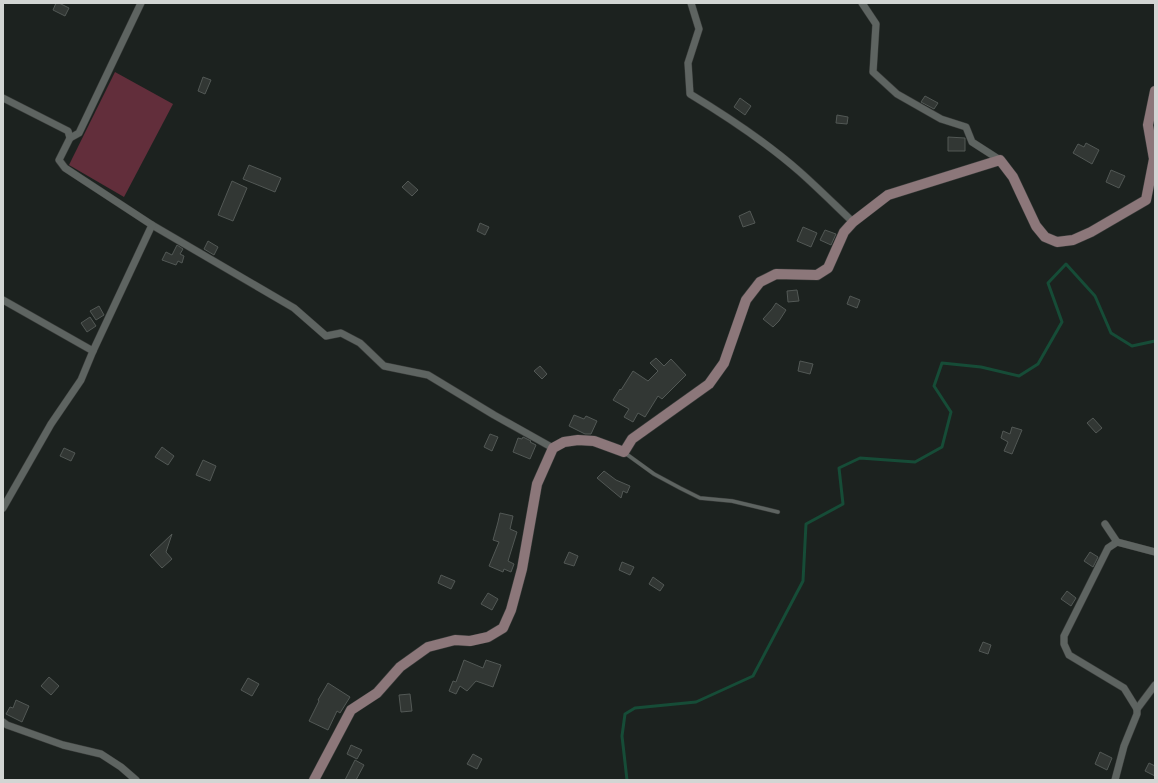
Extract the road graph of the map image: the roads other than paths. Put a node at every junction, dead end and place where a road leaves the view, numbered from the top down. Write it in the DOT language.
graph roads {
  1 [pos="141,3"];
  2 [pos="691,3"];
  3 [pos="862,3"];
  4 [pos="1155,91"];
  5 [pos="3,98"];
  6 [pos="1151,127"];
  7 [pos="70,138"];
  8 [pos="1000,160"];
  9 [pos="853,222"];
  10 [pos="152,225"];
  11 [pos="3,300"];
  12 [pos="93,351"];
  13 [pos="553,448"];
  14 [pos="624,452"];
  15 [pos="3,508"];
  16 [pos="778,512"];
  17 [pos="1105,524"];
  18 [pos="1117,542"];
  19 [pos="1155,552"];
  20 [pos="1155,685"];
  21 [pos="1138,709"];
  22 [pos="3,722"];
  23 [pos="136,780"];
  24 [pos="314,780"];
  25 [pos="1115,780"];
  1 -- 7 [label="street"];
  2 -- 9 [label="street"];
  3 -- 8 [label="street"];
  4 -- 6 [label="street"];
  5 -- 7 [label="street"];
  6 -- 8 [label="street"];
  7 -- 10 [label="street"];
  8 -- 9 [label="street"];
  9 -- 14 [label="street"];
  10 -- 12 [label="street"];
  10 -- 13 [label="street"];
  11 -- 12 [label="street"];
  12 -- 15 [label="street"];
  13 -- 14 [label="street"];
  13 -- 24 [label="street"];
  14 -- 16 [label="lane"];
  17 -- 18 [label="street"];
  18 -- 19 [label="street"];
  18 -- 21 [label="street"];
  20 -- 21 [label="street"];
  21 -- 25 [label="street"];
  22 -- 23 [label="street"];
}
